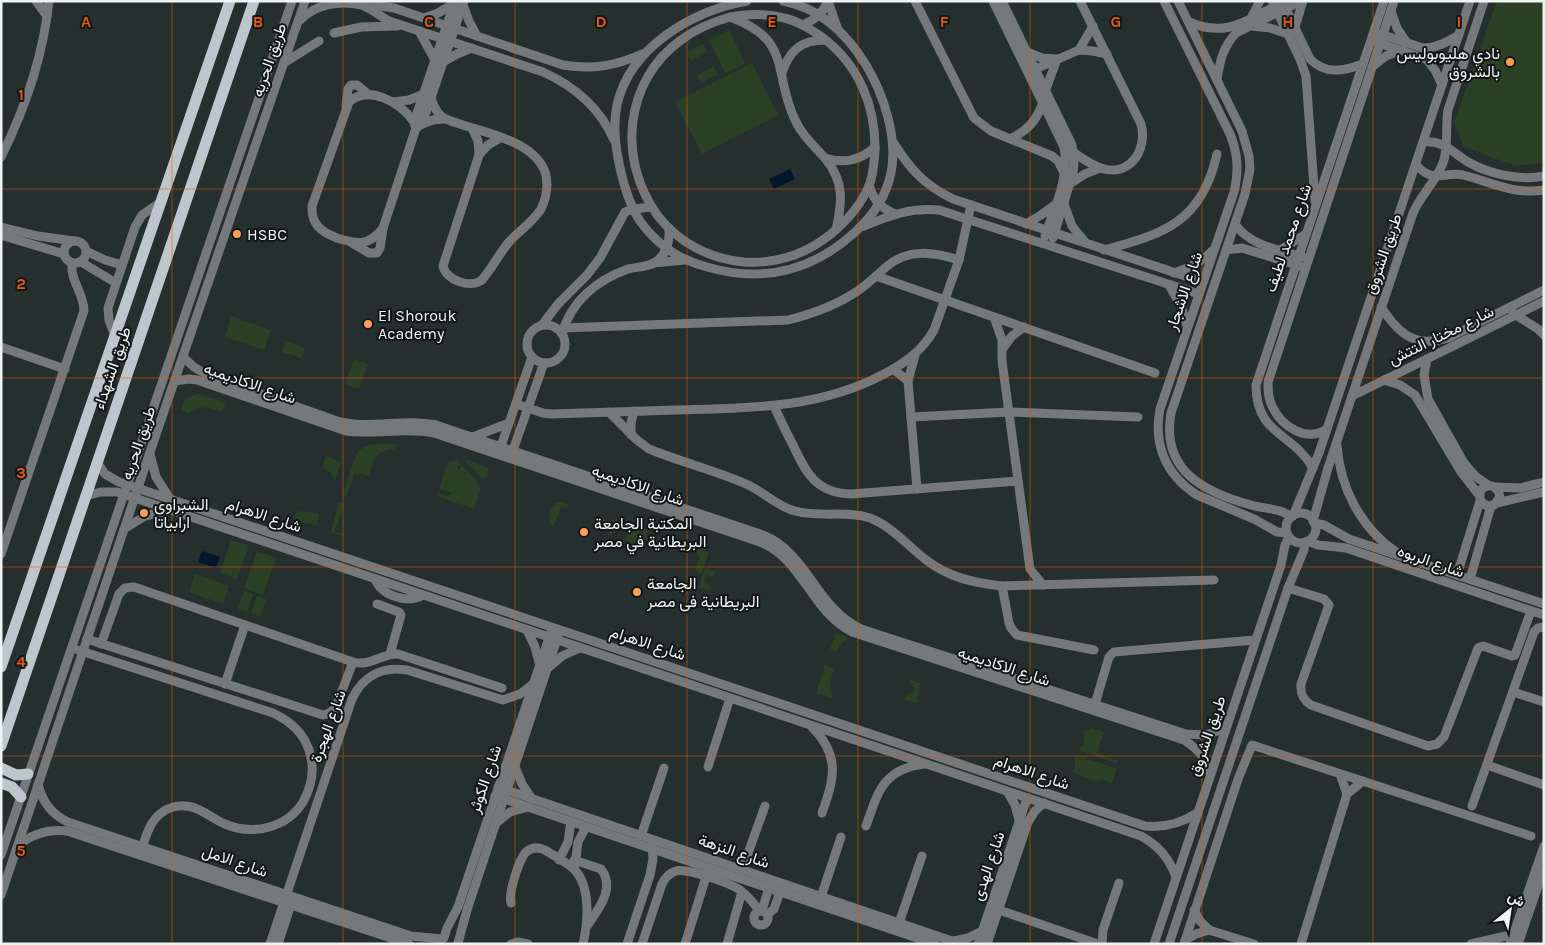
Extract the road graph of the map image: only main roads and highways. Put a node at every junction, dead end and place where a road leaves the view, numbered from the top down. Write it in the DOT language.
graph roads {
  1 [pos="230,1"];
  2 [pos="254,1"];
  3 [pos="1,667"];
  4 [pos="1,746"];
  5 [pos="1,768"];
  6 [pos="28,774"];
  7 [pos="1,783"];
  8 [pos="20,797"];
  1 -- 3 [label="main road, طريق الشهداء"];
  2 -- 4 [label="main road, طريق الشهداء"];
  5 -- 6 [label="main road"];
  7 -- 8 [label="main road"];
}
